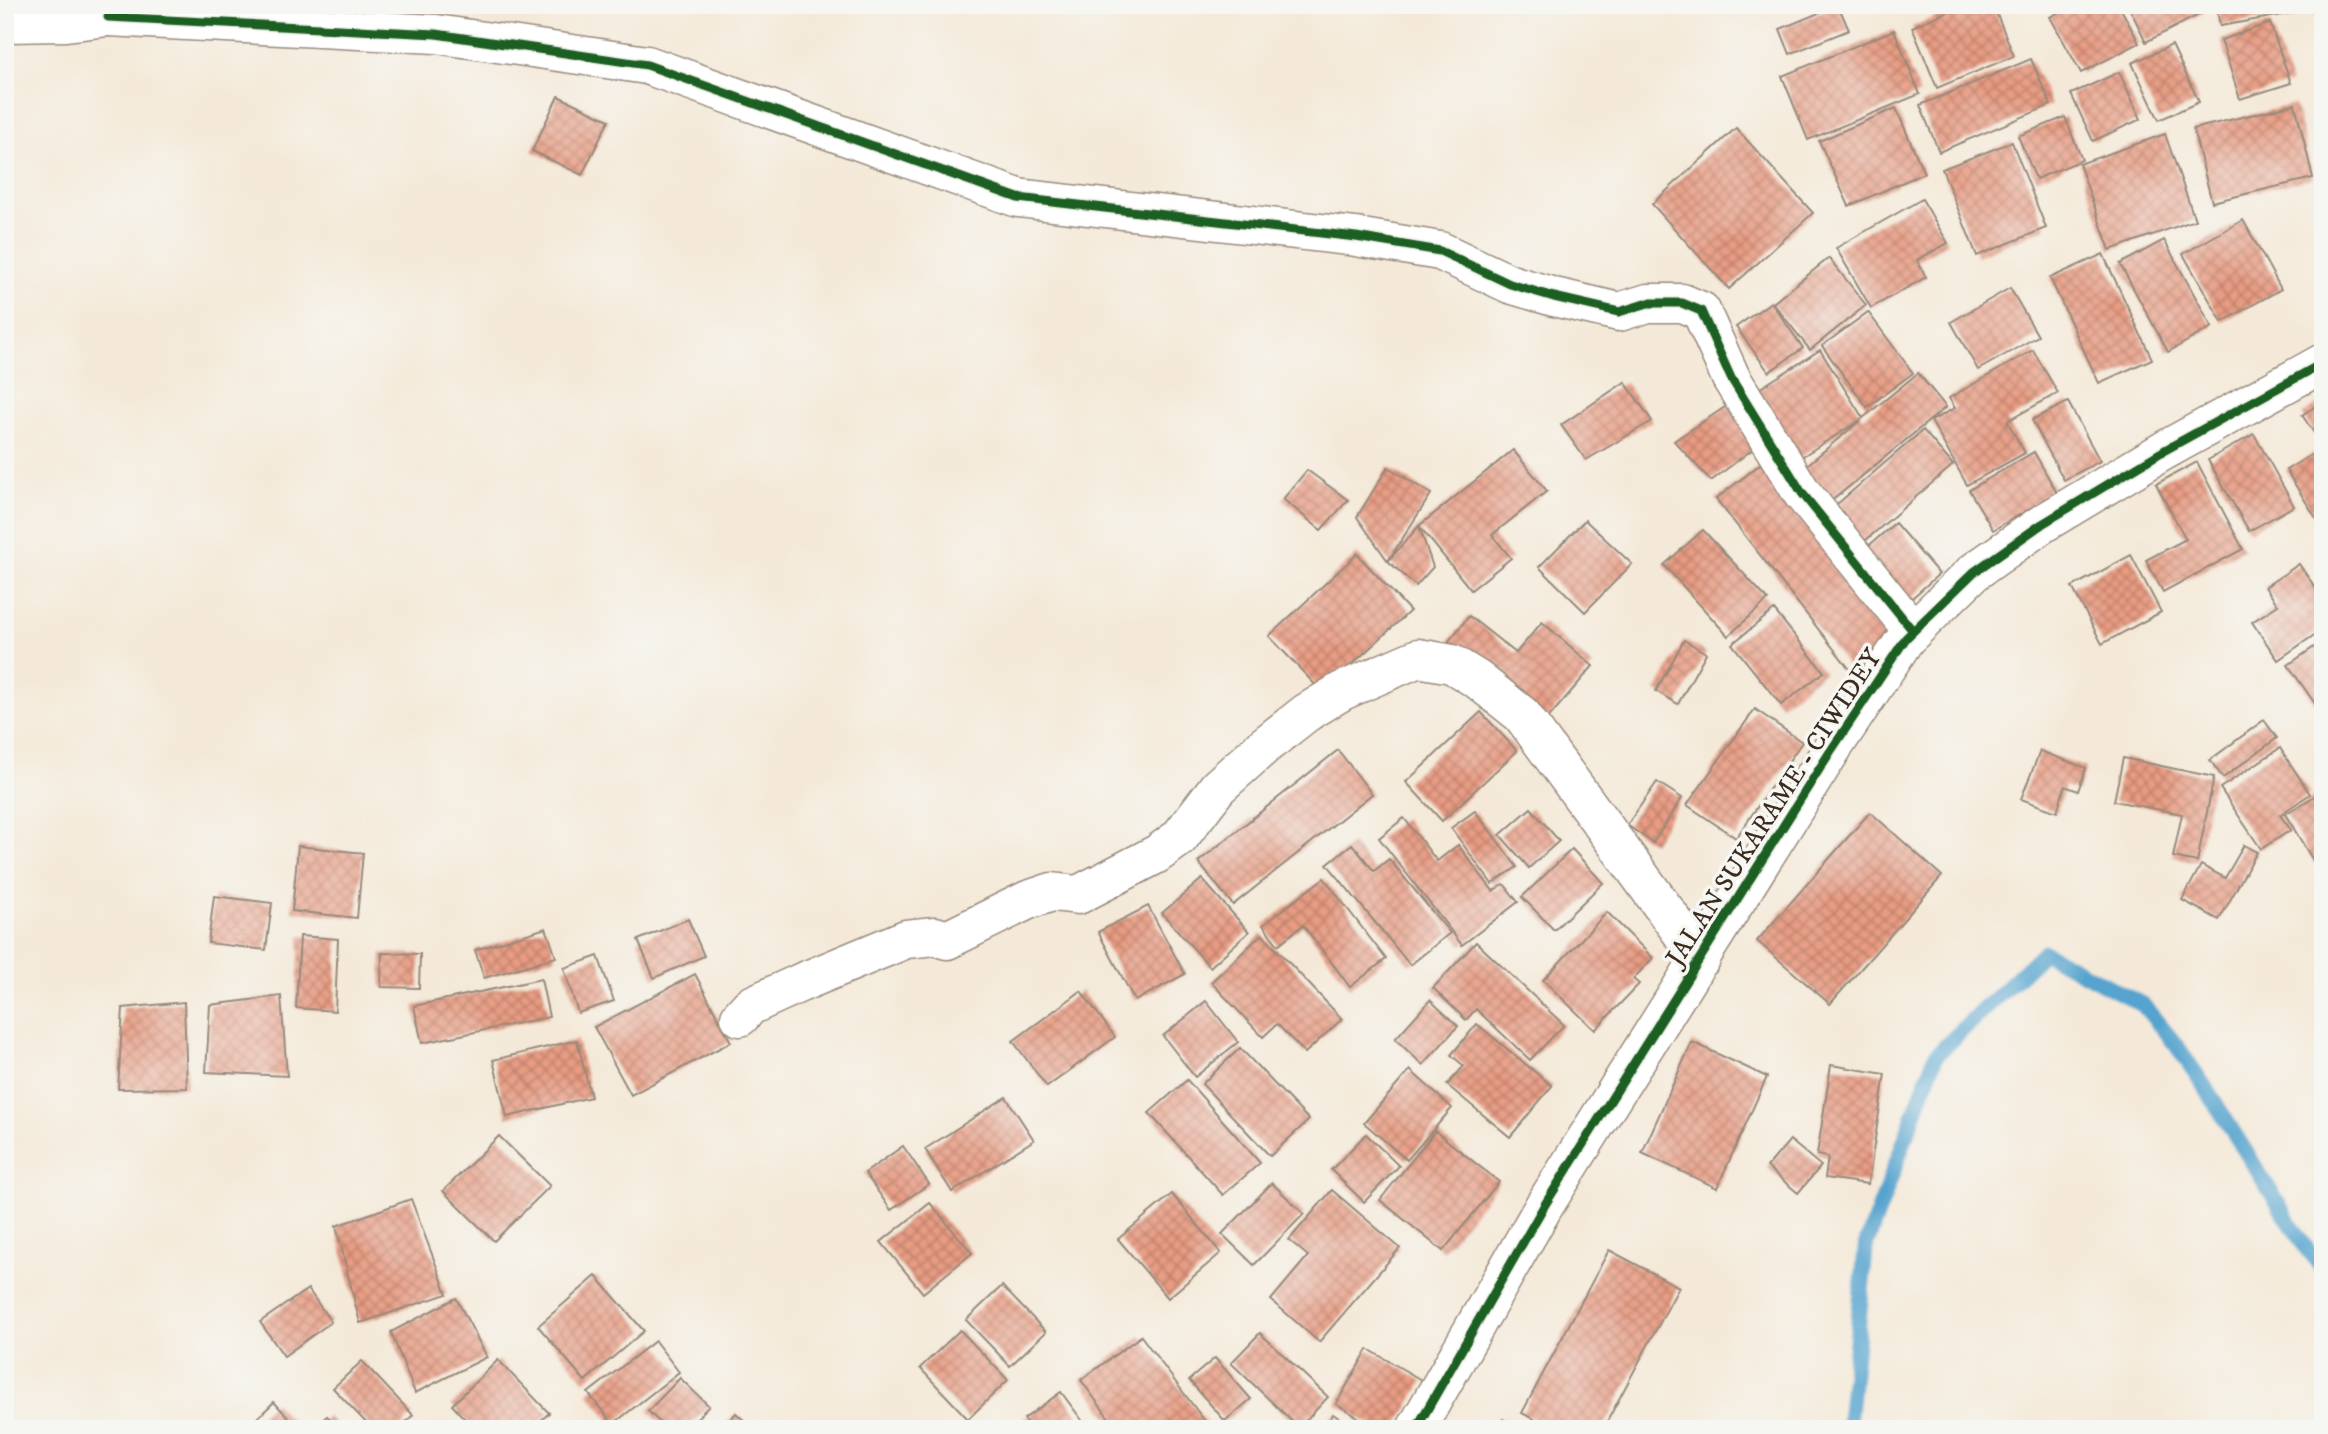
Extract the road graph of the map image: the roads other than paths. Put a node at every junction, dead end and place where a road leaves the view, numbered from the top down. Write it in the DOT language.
graph roads {
  1 [pos="113,11"];
  2 [pos="5,23"];
  3 [pos="2323,363"];
  4 [pos="1913,631"];
  5 [pos="1701,959"];
  6 [pos="740,1017"];
  7 [pos="1416,1429"];
  1 -- 2 [label="street"];
  1 -- 4 [label="street"];
  3 -- 4 [label="street, JALAN SUKARAME - CIWIDEY"];
  4 -- 5 [label="street, JALAN SUKARAME - CIWIDEY"];
  5 -- 6 [label="street"];
  5 -- 7 [label="street, JALAN SUKARAME - CIWIDEY"];
}
